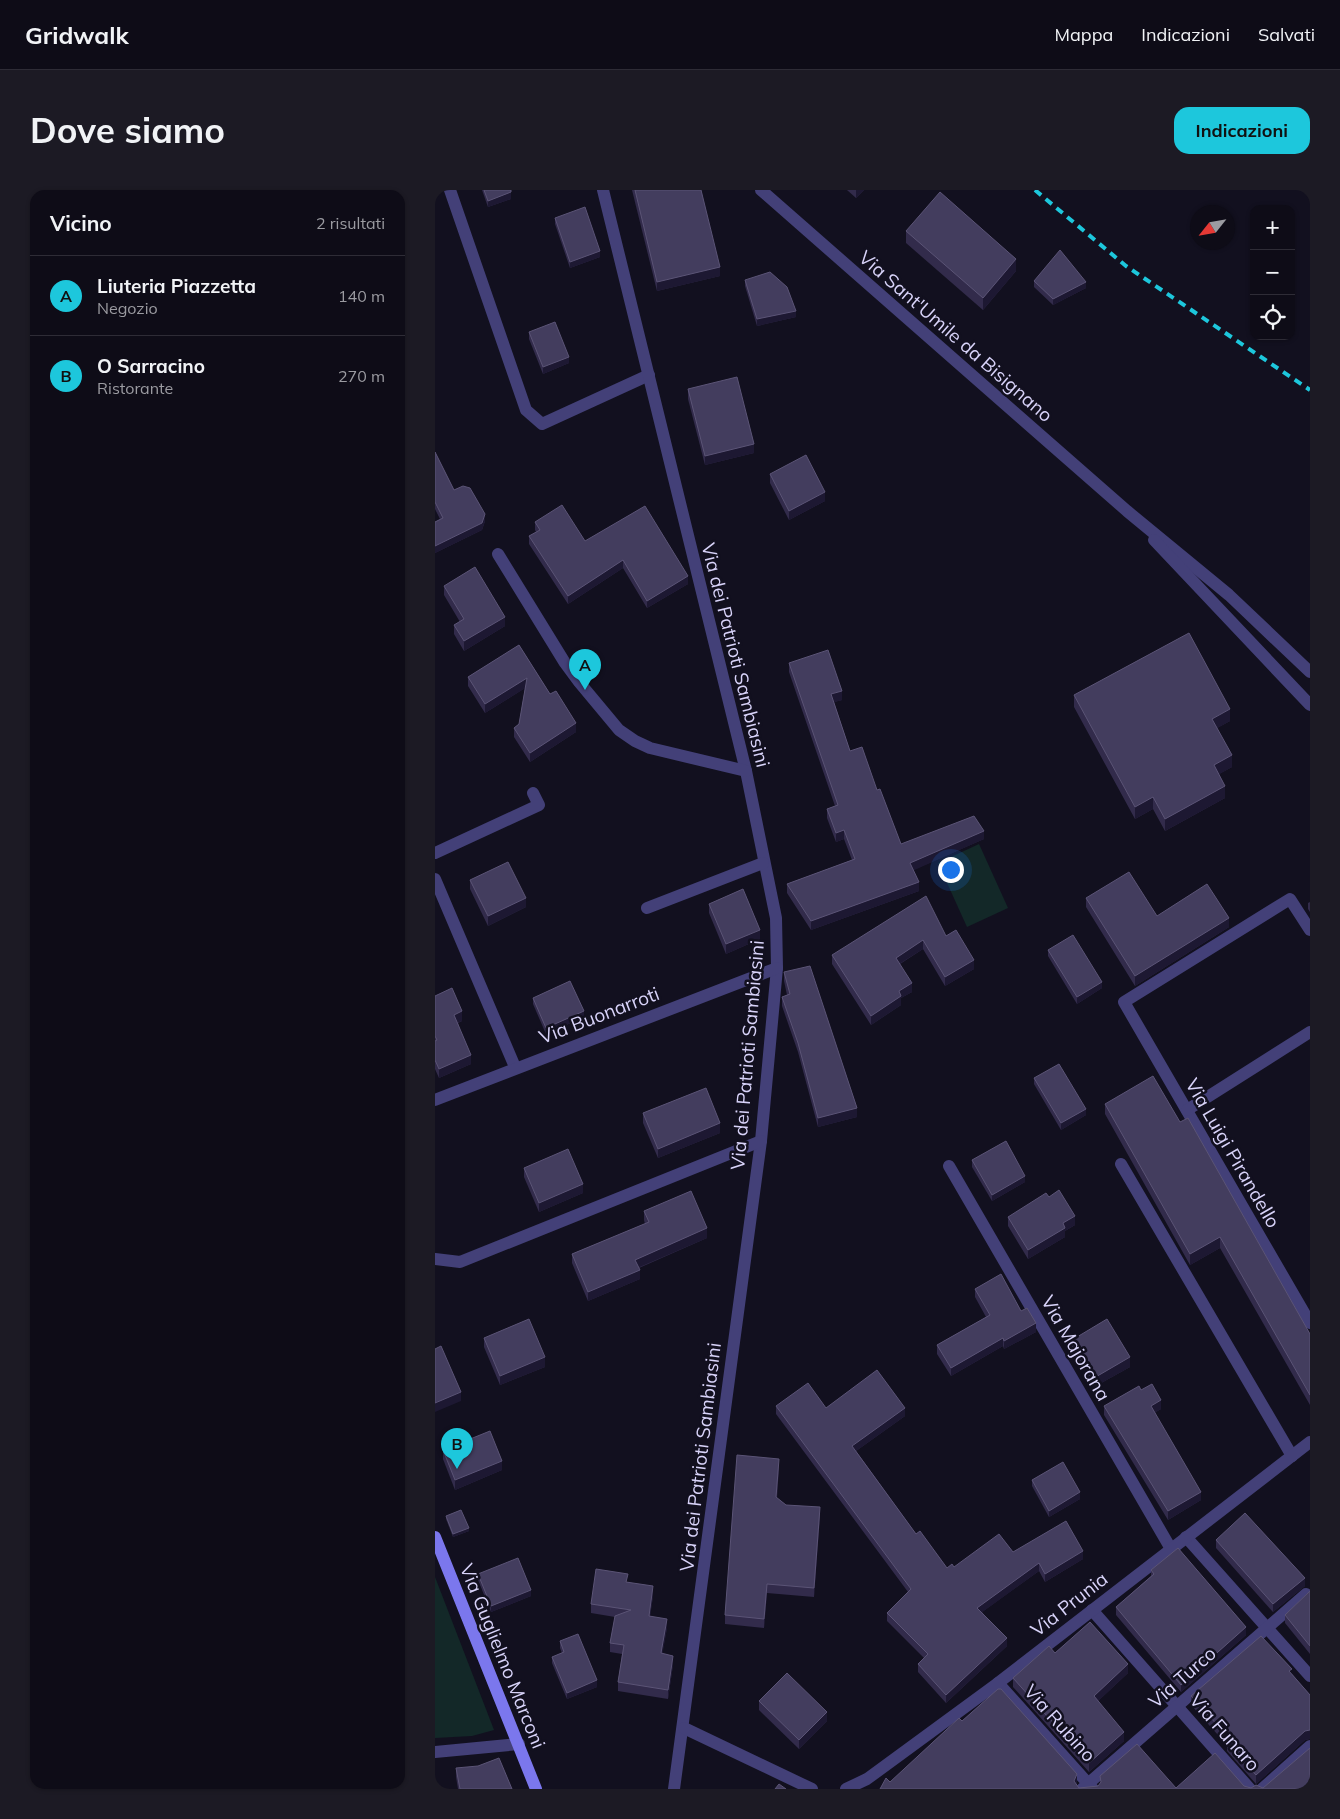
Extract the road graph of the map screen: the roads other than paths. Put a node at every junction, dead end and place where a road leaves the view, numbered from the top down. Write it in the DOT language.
graph roads {
  1 [pos="450,190"];
  2 [pos="603,190"];
  3 [pos="761,190"];
  4 [pos="649,375"];
  5 [pos="1127,511"];
  6 [pos="498,554"];
  7 [pos="1310,672"];
  8 [pos="1310,705"];
  9 [pos="745,771"];
  10 [pos="533,793"];
  11 [pos="435,853"];
  12 [pos="763,863"];
  13 [pos="435,879"];
  14 [pos="439,903"];
  15 [pos="647,908"];
  16 [pos="1310,930"];
  17 [pos="777,968"];
  18 [pos="1310,1032"];
  19 [pos="515,1067"];
  20 [pos="435,1100"];
  21 [pos="1187,1110"];
  22 [pos="761,1141"];
  23 [pos="1121,1164"];
  24 [pos="949,1166"];
  25 [pos="435,1259"];
  26 [pos="1310,1323"];
  27 [pos="1310,1442"];
  28 [pos="1291,1456"];
  29 [pos="435,1537"];
  30 [pos="1186,1537"];
  31 [pos="1171,1549"];
  32 [pos="1305,1594"];
  33 [pos="1092,1610"];
  34 [pos="1267,1628"];
  35 [pos="1310,1676"];
  36 [pos="998,1683"];
  37 [pos="1177,1706"];
  38 [pos="684,1728"];
  39 [pos="519,1744"];
  40 [pos="1310,1746"];
  41 [pos="435,1752"];
  42 [pos="1088,1787"];
  43 [pos="536,1789"];
  44 [pos="675,1789"];
  45 [pos="811,1789"];
  46 [pos="846,1789"];
  47 [pos="1250,1789"];
  48 [pos="1262,1789"];
  1 -- 4 [label="street"];
  2 -- 4 [label="street, Via dei Patrioti Sambiasini"];
  3 -- 5 [label="street, Via Sant'Umile da Bisignano"];
  4 -- 9 [label="street, Via dei Patrioti Sambiasini"];
  5 -- 7 [label="street, Via Sant'Umile da Bisignano"];
  5 -- 8 [label="street, Via Sant'Umile da Bisignano"];
  6 -- 9 [label="street"];
  9 -- 12 [label="street, Via dei Patrioti Sambiasini"];
  10 -- 11 [label="street"];
  12 -- 15 [label="street"];
  12 -- 17 [label="street, Via dei Patrioti Sambiasini"];
  13 -- 14 [label="street"];
  14 -- 19 [label="street"];
  16 -- 21 [label="street, Via Luigi Pirandello"];
  17 -- 19 [label="street, Via Buonarroti"];
  17 -- 22 [label="street, Via dei Patrioti Sambiasini"];
  18 -- 21 [label="street"];
  19 -- 20 [label="street, Via Buonarroti"];
  21 -- 26 [label="street, Via Luigi Pirandello"];
  22 -- 25 [label="street"];
  22 -- 38 [label="street, Via dei Patrioti Sambiasini"];
  23 -- 28 [label="street"];
  24 -- 31 [label="street, Via Majorana"];
  27 -- 28 [label="street, Via Prunia"];
  28 -- 30 [label="street, Via Prunia"];
  29 -- 39 [label="main road, Via Guglielmo Marconi"];
  30 -- 31 [label="street, Via Prunia"];
  30 -- 34 [label="street"];
  31 -- 33 [label="street, Via Prunia"];
  32 -- 34 [label="street, Via Turco"];
  33 -- 36 [label="street, Via Prunia"];
  33 -- 37 [label="street, Via Funaro"];
  34 -- 35 [label="street"];
  34 -- 37 [label="street, Via Turco"];
  36 -- 42 [label="street, Via Rubino"];
  36 -- 46 [label="street, Via Prunia"];
  37 -- 42 [label="street, Via Turco"];
  37 -- 47 [label="street, Via Funaro"];
  38 -- 44 [label="street, Via dei Patrioti Sambiasini"];
  38 -- 45 [label="street"];
  39 -- 41 [label="street"];
  39 -- 43 [label="main road, Via Guglielmo Marconi"];
  40 -- 48 [label="street"];
}
